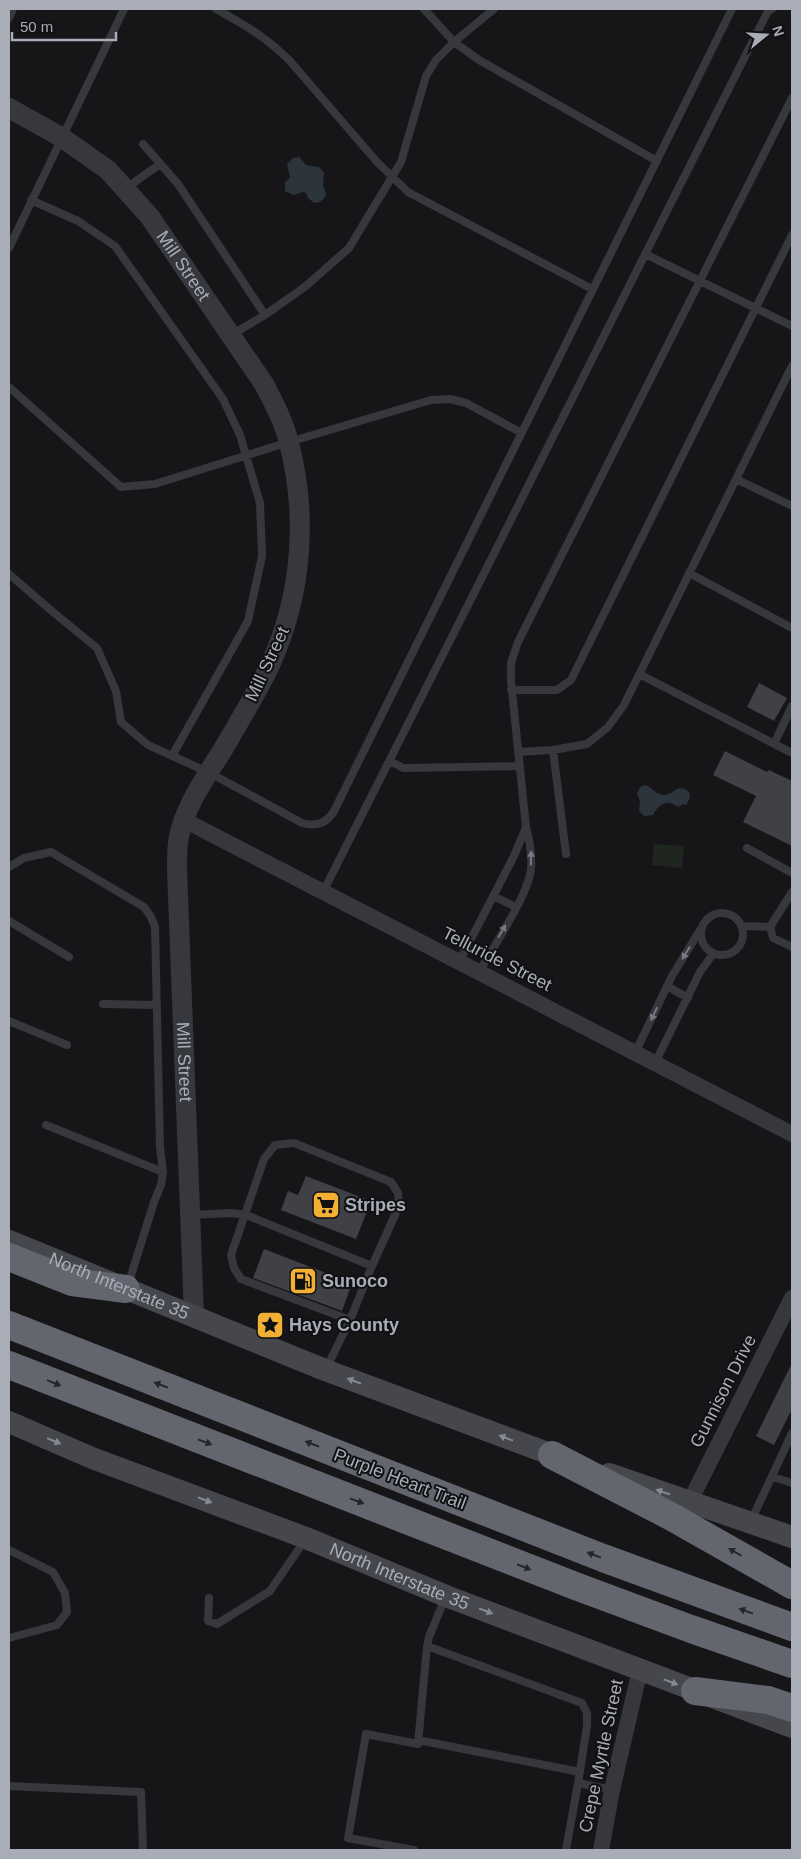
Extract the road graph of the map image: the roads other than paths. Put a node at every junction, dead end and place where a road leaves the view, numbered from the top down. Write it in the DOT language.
graph roads {
  1 [pos="13,9"];
  2 [pos="124,9"];
  3 [pos="216,9"];
  4 [pos="424,9"];
  5 [pos="494,9"];
  6 [pos="732,9"];
  7 [pos="772,9"];
  8 [pos="9,18"];
  9 [pos="454,42"];
  10 [pos="792,98"];
  11 [pos="9,108"];
  12 [pos="61,137"];
  13 [pos="143,144"];
  14 [pos="657,161"];
  15 [pos="160,164"];
  16 [pos="391,177"];
  17 [pos="125,189"];
  18 [pos="31,200"];
  19 [pos="792,235"];
  20 [pos="9,248"];
  21 [pos="645,254"];
  22 [pos="700,281"];
  23 [pos="592,289"];
  24 [pos="756,308"];
  25 [pos="265,315"];
  26 [pos="792,326"];
  27 [pos="231,335"];
  28 [pos="792,366"];
  29 [pos="789,380"];
  30 [pos="9,387"];
  31 [pos="520,432"];
  32 [pos="289,442"];
  33 [pos="247,455"];
  34 [pos="736,479"];
  35 [pos="792,506"];
  36 [pos="689,573"];
  37 [pos="9,574"];
  38 [pos="792,628"];
  39 [pos="639,674"];
  40 [pos="512,690"];
  41 [pos="792,706"];
  42 [pos="774,744"];
  43 [pos="553,750"];
  44 [pos="518,752"];
  45 [pos="792,753"];
  46 [pos="172,756"];
  47 [pos="390,761"];
  48 [pos="520,766"];
  49 [pos="210,773"];
  50 [pos="184,820"];
  51 [pos="526,827"];
  52 [pos="747,848"];
  53 [pos="566,854"];
  54 [pos="9,867"];
  55 [pos="792,873"];
  56 [pos="323,892"];
  57 [pos="792,892"];
  58 [pos="493,896"];
  59 [pos="516,907"];
  60 [pos="9,921"];
  61 [pos="742,926"];
  62 [pos="770,927"];
  63 [pos="700,930"];
  64 [pos="792,947"];
  65 [pos="713,954"];
  66 [pos="69,957"];
  67 [pos="459,962"];
  68 [pos="479,972"];
  69 [pos="667,986"];
  70 [pos="688,998"];
  71 [pos="104,1004"];
  72 [pos="157,1005"];
  73 [pos="9,1021"];
  74 [pos="67,1045"];
  75 [pos="635,1053"];
  76 [pos="655,1063"];
  77 [pos="46,1125"];
  78 [pos="792,1134"];
  79 [pos="163,1172"];
  80 [pos="189,1215"];
  81 [pos="246,1215"];
  82 [pos="9,1241"];
  83 [pos="9,1257"];
  84 [pos="372,1266"];
  85 [pos="126,1289"];
  86 [pos="792,1298"];
  87 [pos="194,1316"];
  88 [pos="350,1320"];
  89 [pos="9,1325"];
  90 [pos="9,1365"];
  91 [pos="325,1370"];
  92 [pos="9,1422"];
  93 [pos="792,1433"];
  94 [pos="552,1455"];
  95 [pos="773,1477"];
  96 [pos="792,1483"];
  97 [pos="690,1502"];
  98 [pos="750,1522"];
  99 [pos="792,1537"];
  100 [pos="306,1538"];
  101 [pos="9,1550"];
  102 [pos="792,1585"];
  103 [pos="446,1596"];
  104 [pos="209,1598"];
  105 [pos="792,1627"];
  106 [pos="9,1638"];
  107 [pos="427,1646"];
  108 [pos="792,1664"];
  109 [pos="640,1670"];
  110 [pos="695,1691"];
  111 [pos="792,1708"];
  112 [pos="792,1727"];
  113 [pos="418,1740"];
  114 [pos="580,1772"];
  115 [pos="578,1783"];
  116 [pos="9,1786"];
  117 [pos="612,1790"];
  118 [pos="143,1850"];
  119 [pos="414,1850"];
  120 [pos="566,1850"];
  121 [pos="601,1850"];
  1 -- 8 [label="lane"];
  2 -- 12 [label="lane"];
  3 -- 16 [label="lane"];
  4 -- 9 [label="lane"];
  5 -- 9 [label="lane"];
  6 -- 14 [label="lane"];
  7 -- 21 [label="lane"];
  9 -- 14 [label="lane"];
  9 -- 16 [label="lane"];
  10 -- 22 [label="lane"];
  11 -- 12 [label="street, Mill Street"];
  12 -- 17 [label="street, Mill Street"];
  12 -- 18 [label="lane"];
  13 -- 15 [label="lane"];
  14 -- 23 [label="lane"];
  15 -- 17 [label="lane"];
  15 -- 25 [label="lane"];
  16 -- 23 [label="lane"];
  16 -- 25 [label="lane"];
  17 -- 27 [label="street, Mill Street"];
  18 -- 20 [label="lane"];
  18 -- 33 [label="lane"];
  19 -- 24 [label="lane"];
  21 -- 22 [label="lane"];
  21 -- 47 [label="lane"];
  22 -- 24 [label="lane"];
  22 -- 40 [label="lane"];
  23 -- 31 [label="lane"];
  24 -- 26 [label="lane"];
  24 -- 40 [label="lane"];
  25 -- 27 [label="lane"];
  27 -- 32 [label="street, Mill Street"];
  28 -- 29 [label="lane"];
  29 -- 34 [label="lane"];
  30 -- 33 [label="lane"];
  31 -- 32 [label="lane"];
  31 -- 49 [label="lane"];
  32 -- 33 [label="lane"];
  32 -- 49 [label="street, Mill Street"];
  33 -- 46 [label="lane"];
  34 -- 35 [label="lane"];
  34 -- 36 [label="lane"];
  36 -- 38 [label="lane"];
  36 -- 39 [label="lane"];
  37 -- 46 [label="lane"];
  39 -- 42 [label="lane"];
  39 -- 43 [label="lane"];
  40 -- 44 [label="lane"];
  41 -- 42 [label="lane"];
  42 -- 45 [label="lane"];
  43 -- 44 [label="lane"];
  43 -- 53 [label="lane"];
  44 -- 48 [label="lane"];
  46 -- 49 [label="lane"];
  47 -- 48 [label="lane"];
  47 -- 56 [label="lane"];
  48 -- 51 [label="lane"];
  49 -- 50 [label="street, Mill Street"];
  50 -- 56 [label="street, Telluride Street"];
  50 -- 80 [label="street, Mill Street"];
  51 -- 58 [label="lane"];
  59 -- 51 [label="lane, one-way"];
  52 -- 55 [label="lane"];
  54 -- 72 [label="lane"];
  56 -- 67 [label="street, Telluride Street"];
  57 -- 62 [label="lane"];
  58 -- 59 [label="lane"];
  58 -- 67 [label="lane"];
  68 -- 59 [label="lane, one-way"];
  60 -- 66 [label="lane"];
  61 -- 62 [label="lane"];
  61 -- 63 [label="lane"];
  61 -- 65 [label="lane"];
  62 -- 64 [label="lane"];
  63 -- 65 [label="lane"];
  63 -- 69 [label="lane, one-way"];
  65 -- 70 [label="lane"];
  67 -- 68 [label="street, Telluride Street"];
  68 -- 75 [label="street, Telluride Street"];
  69 -- 70 [label="lane"];
  69 -- 75 [label="lane, one-way"];
  70 -- 76 [label="lane"];
  71 -- 72 [label="lane"];
  72 -- 79 [label="lane"];
  73 -- 74 [label="lane"];
  75 -- 76 [label="street, Telluride Street"];
  76 -- 78 [label="street, Telluride Street"];
  77 -- 79 [label="lane"];
  79 -- 85 [label="lane"];
  80 -- 81 [label="lane"];
  80 -- 87 [label="street, Mill Street"];
  81 -- 84 [label="lane"];
  81 -- 84 [label="lane"];
  81 -- 88 [label="lane"];
  82 -- 85 [label="main road, North Interstate 35"];
  83 -- 85 [label="highway"];
  84 -- 88 [label="lane"];
  85 -- 87 [label="main road, North Interstate 35"];
  86 -- 97 [label="street, Gunnison Drive"];
  87 -- 91 [label="main road, North Interstate 35"];
  88 -- 91 [label="lane"];
  105 -- 89 [label="highway, Purple Heart Trail, one-way"];
  90 -- 108 [label="highway, Purple Heart Trail, one-way"];
  94 -- 91 [label="main road, North Interstate 35, one-way"];
  92 -- 100 [label="main road, North Interstate 35, one-way"];
  93 -- 95 [label="lane"];
  97 -- 94 [label="main road, North Interstate 35, one-way"];
  102 -- 94 [label="highway, one-way"];
  95 -- 96 [label="lane"];
  95 -- 98 [label="lane"];
  97 -- 98 [label="main road, North Interstate 35"];
  98 -- 99 [label="main road, North Interstate 35"];
  100 -- 103 [label="main road, North Interstate 35"];
  100 -- 104 [label="lane"];
  101 -- 106 [label="lane"];
  103 -- 107 [label="lane"];
  103 -- 109 [label="main road, North Interstate 35, one-way"];
  107 -- 113 [label="lane"];
  107 -- 114 [label="lane"];
  109 -- 110 [label="main road, North Interstate 35, one-way"];
  109 -- 117 [label="street, Crepe Myrtle Street"];
  110 -- 111 [label="highway"];
  110 -- 112 [label="main road, North Interstate 35"];
  113 -- 114 [label="lane"];
  113 -- 119 [label="lane"];
  114 -- 115 [label="lane"];
  115 -- 117 [label="lane"];
  115 -- 120 [label="lane"];
  116 -- 118 [label="lane"];
  117 -- 121 [label="street, Crepe Myrtle Street"];
}
